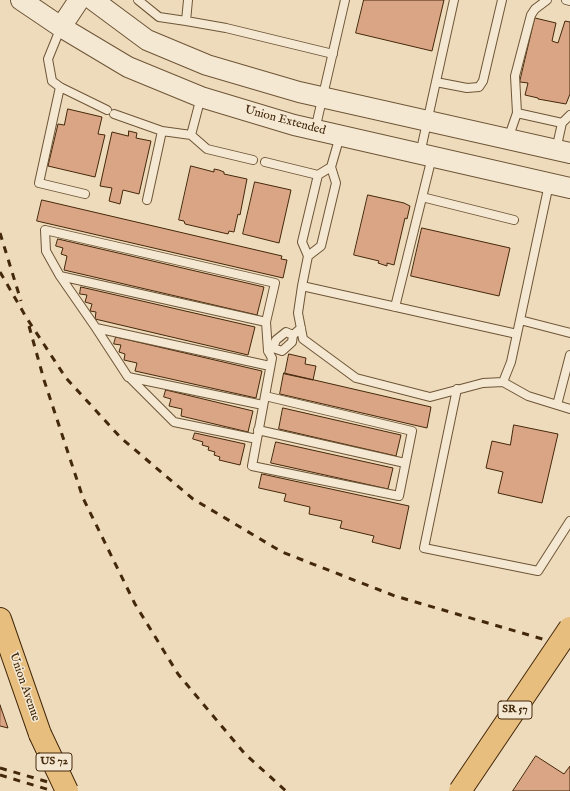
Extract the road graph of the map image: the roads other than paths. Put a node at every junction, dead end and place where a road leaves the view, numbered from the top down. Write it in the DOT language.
graph roads {
  1 [pos="21,0"];
  2 [pos="79,0"];
  3 [pos="93,0"];
  4 [pos="138,0"];
  5 [pos="188,0"];
  6 [pos="345,0"];
  7 [pos="454,0"];
  8 [pos="502,0"];
  9 [pos="547,0"];
  10 [pos="566,0"];
  11 [pos="570,1"];
  12 [pos="186,21"];
  13 [pos="61,27"];
  14 [pos="333,54"];
  15 [pos="436,82"];
  16 [pos="60,87"];
  17 [pos="201,97"];
  18 [pos="323,97"];
  19 [pos="348,103"];
  20 [pos="517,113"];
  21 [pos="570,115"];
  22 [pos="428,121"];
  23 [pos="562,123"];
  24 [pos="315,130"];
  25 [pos="162,131"];
  26 [pos="340,135"];
  27 [pos="191,136"];
  28 [pos="508,139"];
  29 [pos="563,152"];
  30 [pos="426,155"];
  31 [pos="253,160"];
  32 [pos="265,162"];
  33 [pos="331,167"];
  34 [pos="318,174"];
  35 [pos="549,183"];
  36 [pos="570,188"];
  37 [pos="85,194"];
  38 [pos="422,197"];
  39 [pos="147,200"];
  40 [pos="514,220"];
  41 [pos="308,256"];
  42 [pos="60,276"];
  43 [pos="302,286"];
  44 [pos="395,307"];
  45 [pos="520,320"];
  46 [pos="266,322"];
  47 [pos="96,328"];
  48 [pos="301,328"];
  49 [pos="570,333"];
  50 [pos="517,334"];
  51 [pos="293,335"];
  52 [pos="271,349"];
  53 [pos="570,355"];
  54 [pos="270,366"];
  55 [pos="128,377"];
  56 [pos="503,382"];
  57 [pos="457,390"];
  58 [pos="264,396"];
  59 [pos="263,405"];
  60 [pos="557,405"];
  61 [pos="570,409"];
  62 [pos="258,434"];
  63 [pos="405,463"];
  64 [pos="570,521"];
  65 [pos="0,619"];
  66 [pos="570,628"];
  67 [pos="40,734"];
  68 [pos="53,791"];
  69 [pos="67,791"];
  70 [pos="460,791"];
  1 -- 13 [label="street, Union Extended"];
  2 -- 13 [label="street"];
  3 -- 18 [label="street"];
  4 -- 12 [label="lane"];
  5 -- 12 [label="lane"];
  6 -- 14 [label="lane"];
  7 -- 15 [label="lane"];
  8 -- 15 [label="lane"];
  9 -- 20 [label="lane"];
  10 -- 11 [label="lane"];
  12 -- 14 [label="lane"];
  13 -- 16 [label="lane"];
  13 -- 17 [label="street, Union Extended"];
  14 -- 18 [label="lane"];
  15 -- 22 [label="lane"];
  16 -- 25 [label="lane"];
  16 -- 37 [label="lane"];
  17 -- 24 [label="street, Union Extended"];
  17 -- 27 [label="lane"];
  18 -- 19 [label="street"];
  18 -- 24 [label="lane"];
  19 -- 22 [label="street"];
  19 -- 26 [label="street"];
  20 -- 23 [label="lane"];
  20 -- 28 [label="lane"];
  21 -- 23 [label="lane"];
  22 -- 28 [label="street"];
  22 -- 30 [label="lane"];
  23 -- 29 [label="lane"];
  24 -- 26 [label="street, Union Extended"];
  25 -- 27 [label="lane"];
  25 -- 39 [label="lane"];
  26 -- 30 [label="street, Union Extended"];
  26 -- 33 [label="lane"];
  27 -- 31 [label="lane"];
  28 -- 29 [label="street"];
  29 -- 35 [label="street"];
  30 -- 35 [label="street, Union Extended"];
  30 -- 38 [label="lane"];
  32 -- 34 [label="lane"];
  33 -- 34 [label="lane"];
  33 -- 41 [label="lane"];
  34 -- 41 [label="lane"];
  35 -- 36 [label="street, Union Extended"];
  35 -- 45 [label="lane"];
  38 -- 40 [label="lane"];
  38 -- 44 [label="lane"];
  41 -- 43 [label="lane"];
  42 -- 46 [label="lane"];
  42 -- 46 [label="lane"];
  42 -- 47 [label="lane"];
  43 -- 44 [label="lane"];
  43 -- 48 [label="lane"];
  44 -- 50 [label="lane"];
  45 -- 49 [label="lane"];
  45 -- 50 [label="lane"];
  46 -- 52 [label="lane"];
  47 -- 54 [label="lane"];
  47 -- 55 [label="lane"];
  48 -- 51 [label="lane"];
  48 -- 57 [label="lane"];
  50 -- 56 [label="lane"];
  51 -- 52 [label="lane"];
  51 -- 52 [label="lane"];
  52 -- 54 [label="lane"];
  53 -- 60 [label="lane"];
  54 -- 58 [label="lane"];
  55 -- 59 [label="lane"];
  55 -- 62 [label="lane"];
  56 -- 57 [label="lane"];
  56 -- 60 [label="lane"];
  57 -- 64 [label="lane"];
  58 -- 59 [label="lane"];
  58 -- 63 [label="lane"];
  59 -- 62 [label="lane"];
  60 -- 61 [label="lane"];
  62 -- 63 [label="lane"];
  62 -- 63 [label="lane"];
  65 -- 67 [label="main road, Union Avenue / US 72"];
  66 -- 70 [label="main road, SR 57, bridge"];
  67 -- 68 [label="main road, Union Avenue / US 72, bridge"];
  67 -- 69 [label="main road, Union Avenue / US 72, bridge"];
}
